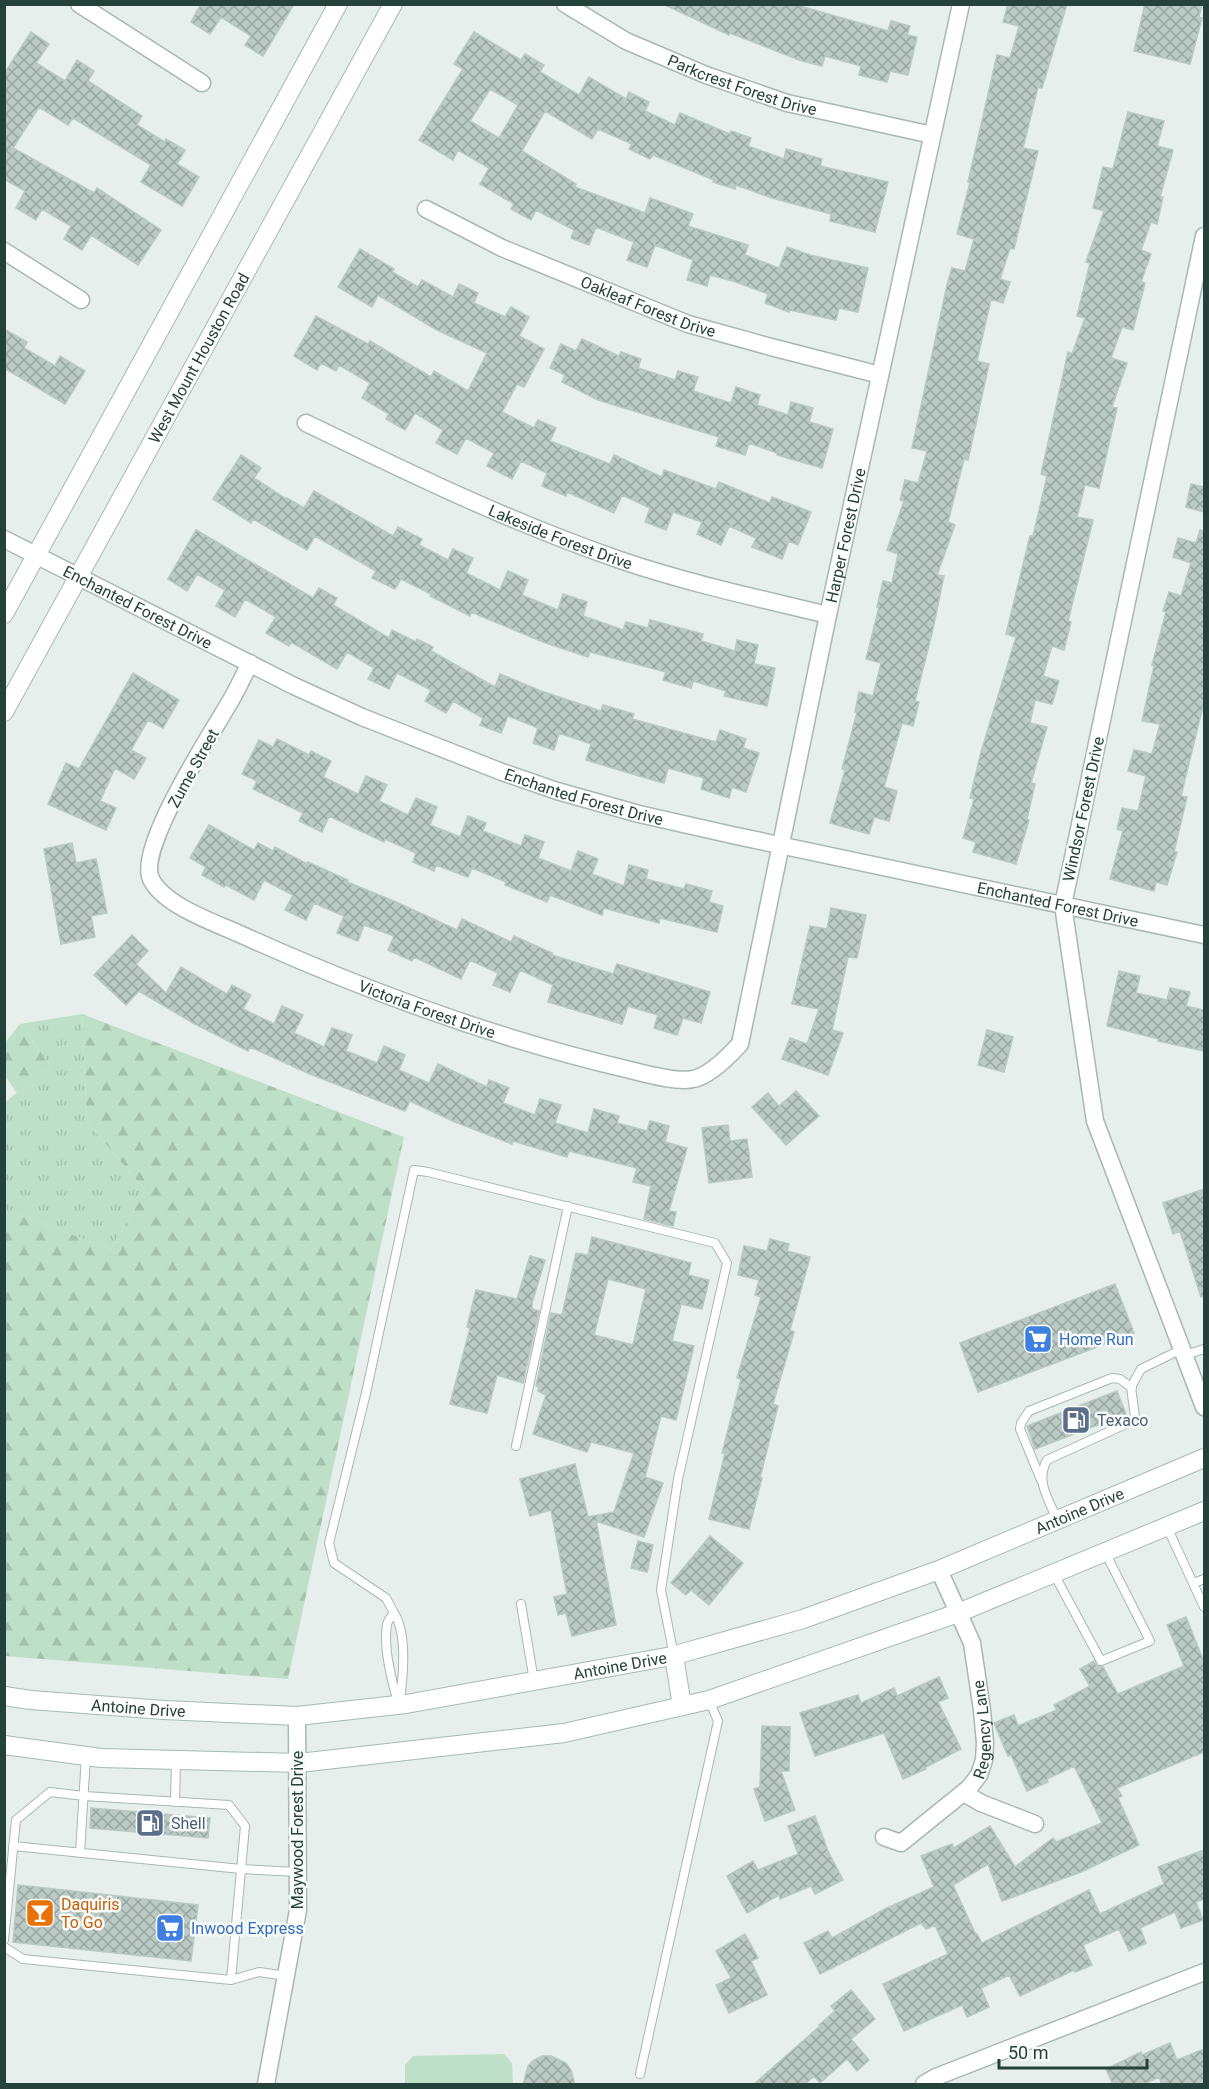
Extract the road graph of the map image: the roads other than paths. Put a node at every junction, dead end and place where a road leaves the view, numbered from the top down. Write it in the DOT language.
graph roads {
  1 [pos="79,4"];
  2 [pos="338,4"];
  3 [pos="393,4"];
  4 [pos="565,4"];
  5 [pos="961,4"];
  6 [pos="202,83"];
  7 [pos="932,135"];
  8 [pos="426,209"];
  9 [pos="1204,236"];
  10 [pos="4,251"];
  11 [pos="81,300"];
  12 [pos="880,375"];
  13 [pos="306,423"];
  14 [pos="4,539"];
  15 [pos="36,556"];
  16 [pos="80,578"];
  17 [pos="4,614"];
  18 [pos="828,615"];
  19 [pos="250,663"];
  20 [pos="4,712"];
  21 [pos="780,844"];
  22 [pos="150,877"];
  23 [pos="1063,905"];
  24 [pos="1204,935"];
  25 [pos="724,1061"];
  26 [pos="568,1206"];
  27 [pos="1204,1349"];
  28 [pos="1184,1352"];
  29 [pos="1201,1387"];
  30 [pos="1132,1388"];
  31 [pos="1204,1407"];
  32 [pos="516,1446"];
  33 [pos="1204,1458"];
  34 [pos="1041,1480"];
  35 [pos="1204,1511"];
  36 [pos="1057,1520"];
  37 [pos="1167,1527"];
  38 [pos="1105,1552"];
  39 [pos="939,1570"];
  40 [pos="1054,1573"];
  41 [pos="1204,1579"];
  42 [pos="1194,1583"];
  43 [pos="521,1604"];
  44 [pos="1204,1607"];
  45 [pos="394,1613"];
  46 [pos="958,1613"];
  47 [pos="674,1656"];
  48 [pos="534,1681"];
  49 [pos="4,1696"];
  50 [pos="709,1700"];
  51 [pos="399,1705"];
  52 [pos="682,1706"];
  53 [pos="297,1716"];
  54 [pos="4,1745"];
  55 [pos="86,1756"];
  56 [pos="176,1761"];
  57 [pos="298,1763"];
  58 [pos="964,1792"];
  59 [pos="84,1796"];
  60 [pos="175,1802"];
  61 [pos="1035,1824"];
  62 [pos="884,1837"];
  63 [pos="13,1846"];
  64 [pos="80,1853"];
  65 [pos="241,1869"];
  66 [pos="298,1872"];
  67 [pos="4,1940"];
  68 [pos="4,1947"];
  69 [pos="1204,1972"];
  70 [pos="286,1976"];
  71 [pos="231,1980"];
  72 [pos="640,2074"];
  73 [pos="266,2085"];
  74 [pos="924,2085"];
  1 -- 6 [label="street"];
  2 -- 15 [label="main road"];
  3 -- 16 [label="main road, West Mount Houston Road"];
  4 -- 7 [label="street, Parkcrest Forest Drive"];
  5 -- 7 [label="street, Harper Forest Drive"];
  7 -- 12 [label="street, Harper Forest Drive"];
  8 -- 12 [label="street, Oakleaf Forest Drive"];
  9 -- 23 [label="street, Windsor Forest Drive"];
  10 -- 11 [label="street"];
  12 -- 18 [label="street, Harper Forest Drive"];
  13 -- 18 [label="street, Lakeside Forest Drive"];
  14 -- 15 [label="street, Enchanted Forest Drive"];
  15 -- 16 [label="street, Enchanted Forest Drive"];
  15 -- 17 [label="main road"];
  16 -- 19 [label="street, Enchanted Forest Drive"];
  16 -- 20 [label="main road, West Mount Houston Road"];
  18 -- 21 [label="street, Harper Forest Drive"];
  19 -- 21 [label="street, Enchanted Forest Drive"];
  19 -- 22 [label="street, Zume Street"];
  21 -- 23 [label="street, Enchanted Forest Drive"];
  21 -- 25 [label="street, Harper Forest Drive"];
  22 -- 25 [label="street, Victoria Forest Drive"];
  23 -- 24 [label="street, Enchanted Forest Drive"];
  23 -- 28 [label="street, Windsor Forest Drive"];
  26 -- 32 [label="lane"];
  26 -- 45 [label="lane"];
  26 -- 47 [label="lane"];
  27 -- 28 [label="lane"];
  28 -- 29 [label="street, Windsor Forest Drive"];
  28 -- 30 [label="lane"];
  29 -- 31 [label="street, Windsor Forest Drive"];
  30 -- 34 [label="lane"];
  30 -- 34 [label="lane"];
  33 -- 36 [label="main road, Antoine Drive"];
  34 -- 36 [label="lane"];
  35 -- 37 [label="main road"];
  36 -- 39 [label="main road, Antoine Drive"];
  37 -- 38 [label="main road"];
  37 -- 42 [label="lane"];
  38 -- 40 [label="main road"];
  38 -- 40 [label="lane"];
  39 -- 46 [label="street, Regency Lane"];
  39 -- 47 [label="main road, Antoine Drive"];
  40 -- 46 [label="main road"];
  41 -- 42 [label="lane"];
  42 -- 44 [label="lane"];
  43 -- 48 [label="lane"];
  45 -- 51 [label="lane"];
  45 -- 51 [label="lane"];
  46 -- 50 [label="main road"];
  46 -- 58 [label="street, Regency Lane"];
  47 -- 48 [label="main road, Antoine Drive"];
  47 -- 52 [label="main road"];
  48 -- 51 [label="main road, Antoine Drive"];
  49 -- 53 [label="main road, Antoine Drive"];
  50 -- 52 [label="main road"];
  50 -- 72 [label="lane"];
  51 -- 53 [label="main road, Antoine Drive"];
  52 -- 57 [label="main road"];
  53 -- 57 [label="street, Maywood Forest Drive"];
  54 -- 55 [label="main road"];
  55 -- 56 [label="main road"];
  55 -- 59 [label="lane"];
  56 -- 57 [label="main road"];
  56 -- 60 [label="lane"];
  57 -- 66 [label="street, Maywood Forest Drive"];
  58 -- 61 [label="street"];
  58 -- 62 [label="street, Regency Lane"];
  59 -- 60 [label="lane"];
  59 -- 63 [label="lane"];
  59 -- 64 [label="lane"];
  60 -- 65 [label="lane"];
  63 -- 64 [label="lane"];
  63 -- 67 [label="lane"];
  64 -- 65 [label="lane"];
  65 -- 66 [label="lane"];
  65 -- 71 [label="lane"];
  66 -- 70 [label="street, Maywood Forest Drive"];
  68 -- 71 [label="lane"];
  69 -- 74 [label="street"];
  70 -- 71 [label="lane"];
  70 -- 73 [label="street, Maywood Forest Drive"];
}
